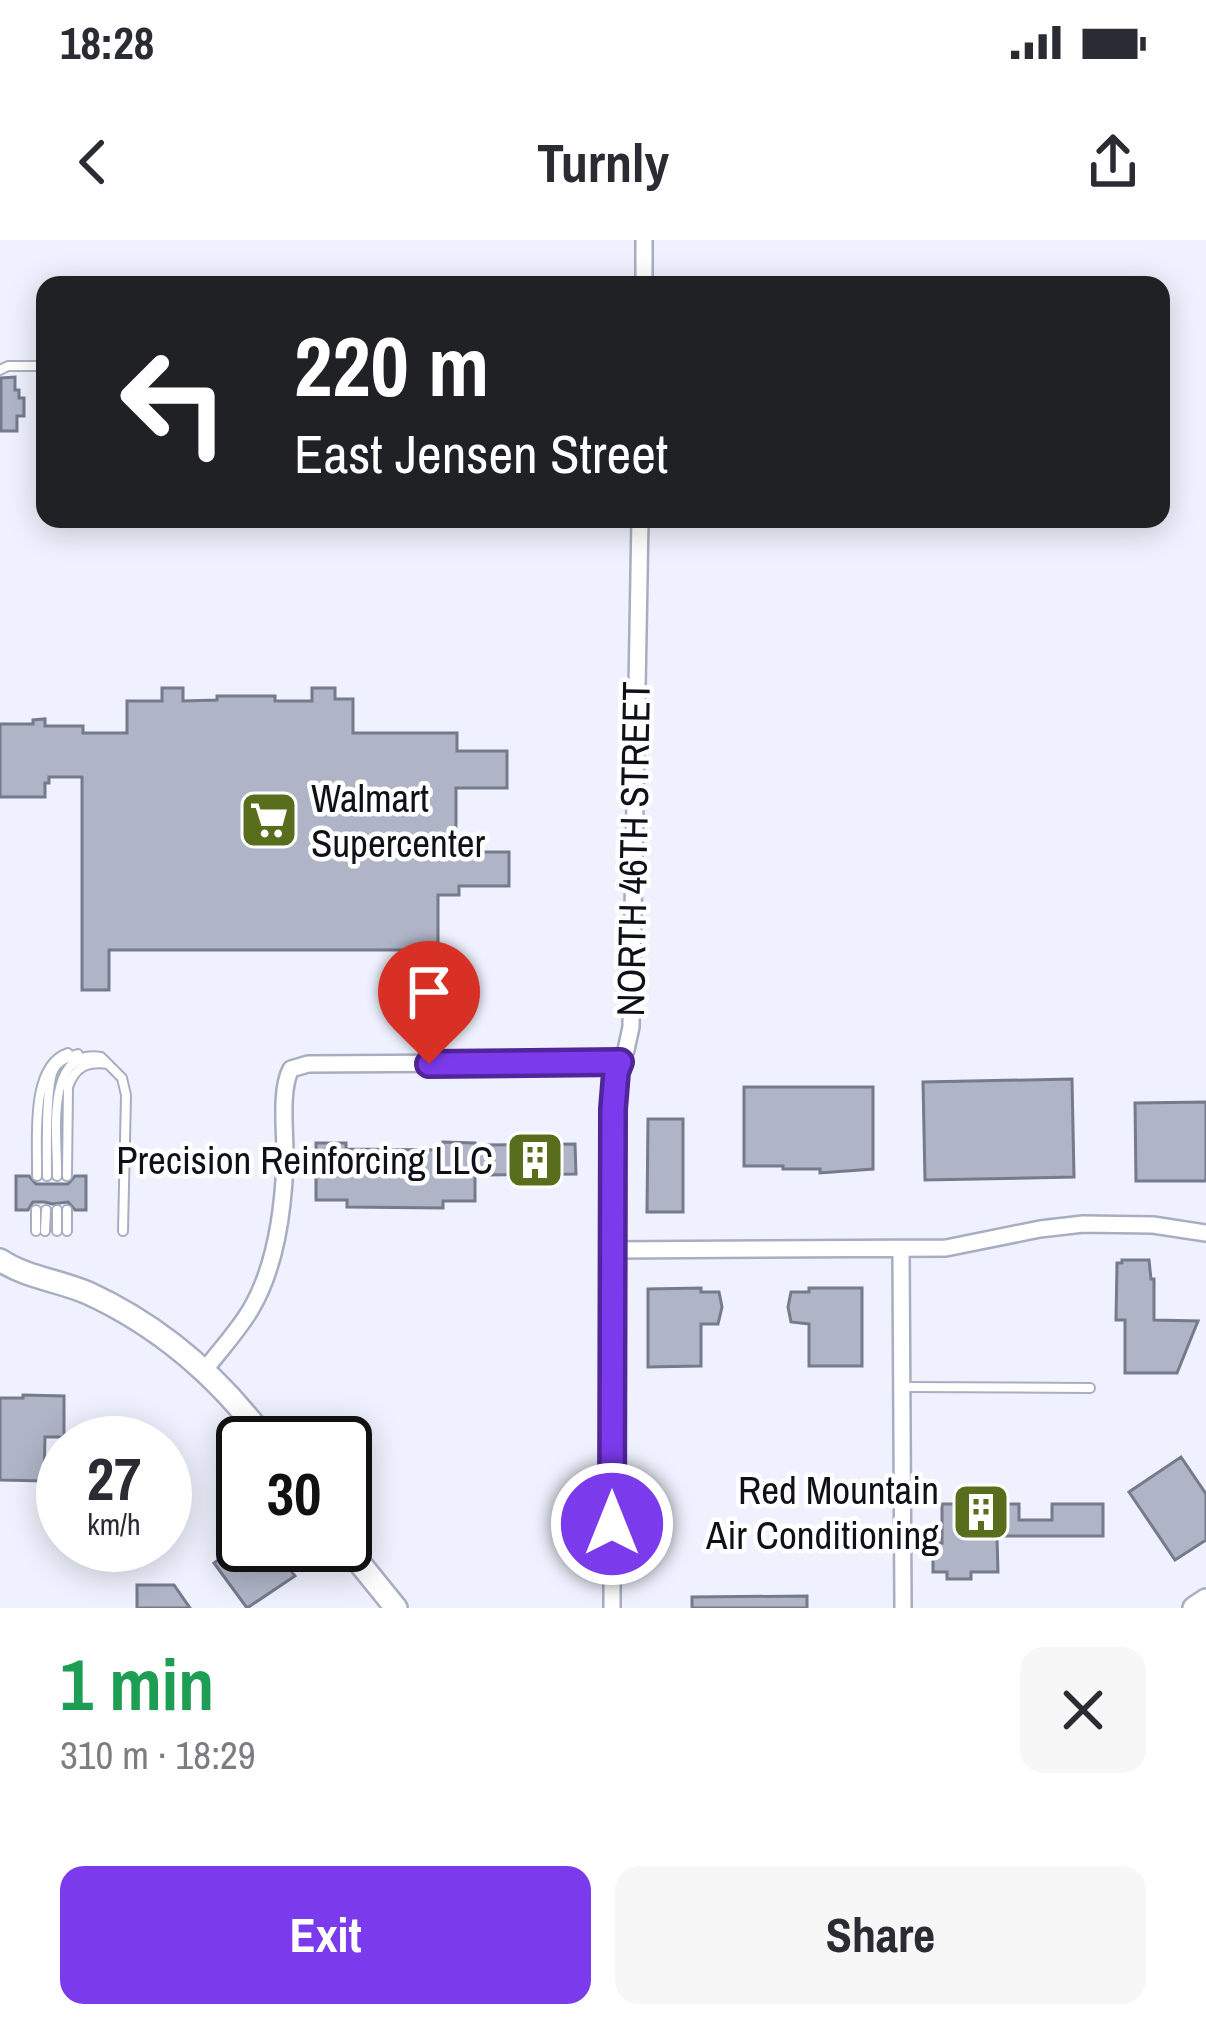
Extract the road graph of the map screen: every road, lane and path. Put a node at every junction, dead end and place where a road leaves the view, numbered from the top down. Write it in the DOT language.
graph roads {
  1 [pos="644,240"];
  2 [pos="644,276"];
  3 [pos="36,365"];
  4 [pos="0,370"];
  5 [pos="640,528"];
  6 [pos="86,1055"];
  7 [pos="620,1062"];
  8 [pos="109,1065"];
  9 [pos="52,1176"];
  10 [pos="41,1231"];
  11 [pos="62,1231"];
  12 [pos="123,1231"];
  13 [pos="1206,1233"];
  14 [pos="612,1250"];
  15 [pos="901,1250"];
  16 [pos="6,1268"];
  17 [pos="205,1370"];
  18 [pos="902,1387"];
  19 [pos="1090,1388"];
  20 [pos="247,1416"];
  21 [pos="367,1572"];
  22 [pos="1206,1600"];
  23 [pos="396,1608"];
  24 [pos="612,1608"];
  25 [pos="903,1608"];
  26 [pos="1195,1608"];
  1 -- 2 [label="street"];
  3 -- 4 [label="lane"];
  5 -- 7 [label="street, NORTH 46TH STREET"];
  6 -- 8 [label="lane"];
  6 -- 9 [label="lane"];
  6 -- 9 [label="lane"];
  7 -- 14 [label="street, NORTH 46TH STREET"];
  7 -- 17 [label="street"];
  8 -- 9 [label="lane"];
  8 -- 12 [label="lane"];
  10 -- 11 [label="lane"];
  13 -- 15 [label="street"];
  14 -- 15 [label="street"];
  14 -- 24 [label="street, NORTH 46TH STREET"];
  15 -- 18 [label="street"];
  16 -- 17 [label="street"];
  17 -- 20 [label="street"];
  18 -- 19 [label="lane"];
  18 -- 25 [label="street"];
  21 -- 23 [label="street"];
  22 -- 26 [label="street"];
}
